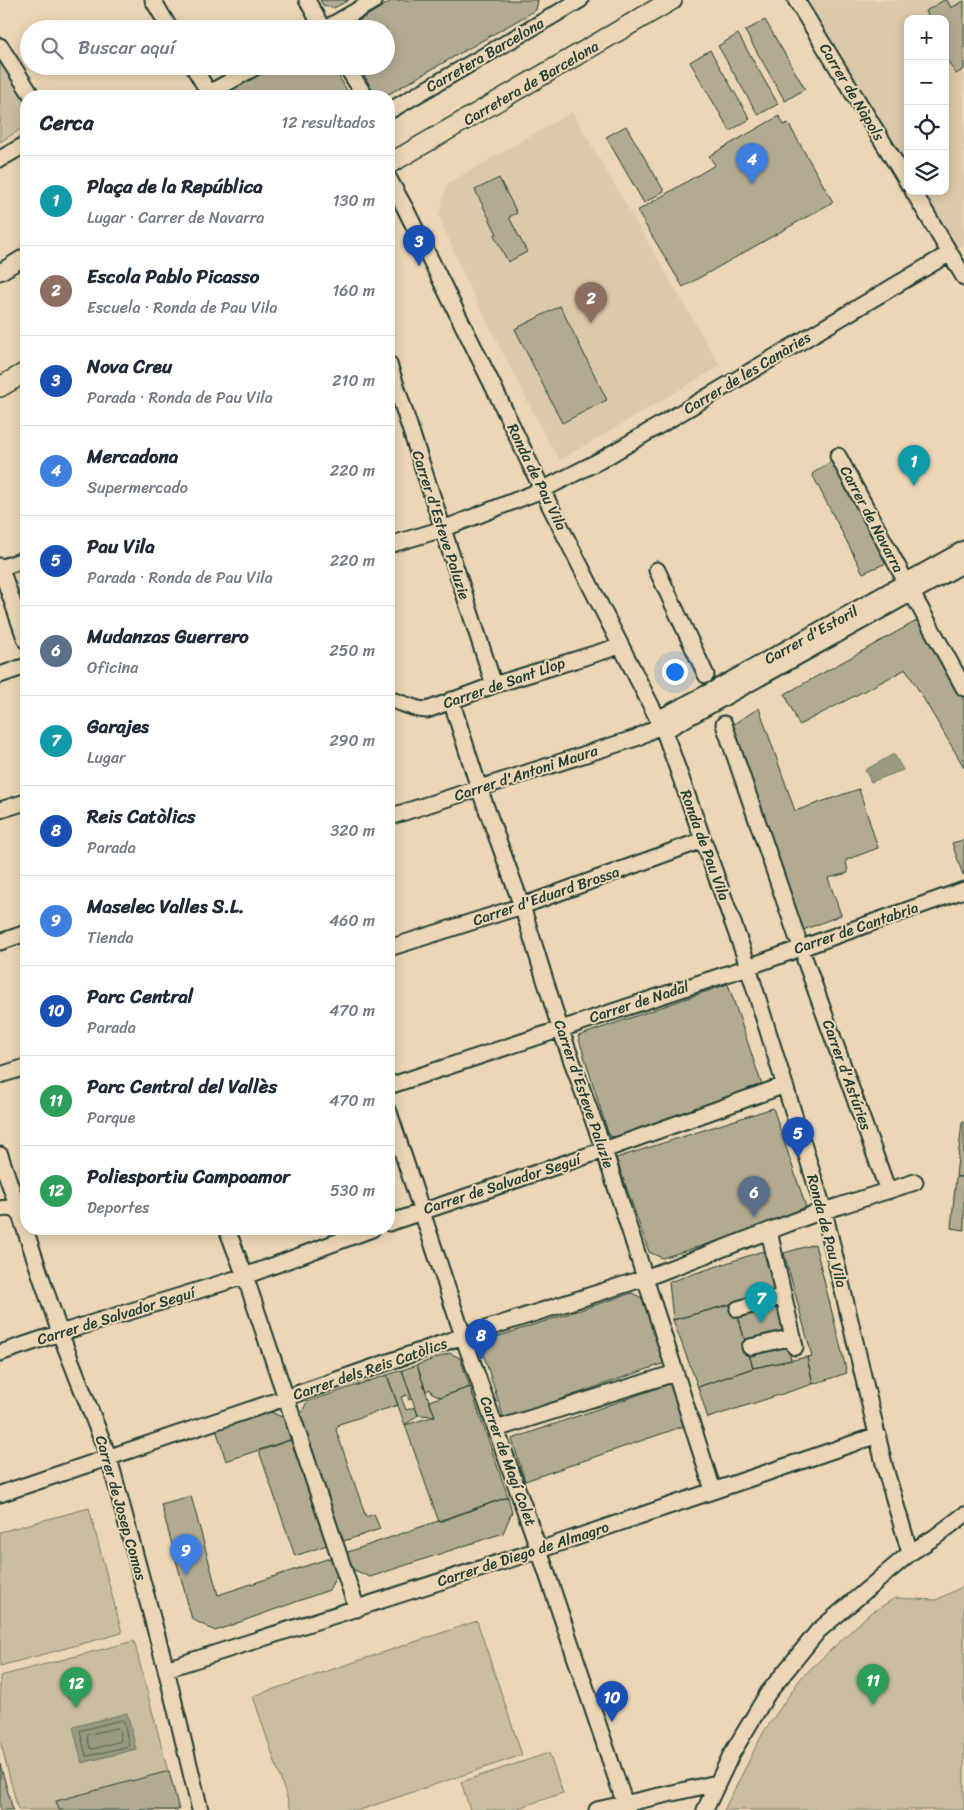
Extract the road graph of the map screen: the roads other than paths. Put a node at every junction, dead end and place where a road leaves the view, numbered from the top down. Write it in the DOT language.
graph roads {
  1 [pos="152,0"];
  2 [pos="306,0"];
  3 [pos="375,0"];
  4 [pos="580,0"];
  5 [pos="672,0"];
  6 [pos="797,0"];
  7 [pos="558,5"];
  8 [pos="164,20"];
  9 [pos="318,20"];
  10 [pos="340,20"];
  11 [pos="0,46"];
  12 [pos="197,75"];
  13 [pos="241,75"];
  14 [pos="351,75"];
  15 [pos="28,90"];
  16 [pos="205,90"];
  17 [pos="216,90"];
  18 [pos="360,90"];
  19 [pos="395,107"];
  20 [pos="20,148"];
  21 [pos="0,160"];
  22 [pos="395,161"];
  23 [pos="904,176"];
  24 [pos="395,189"];
  25 [pos="914,195"];
  26 [pos="950,253"];
  27 [pos="20,260"];
  28 [pos="0,272"];
  29 [pos="964,277"];
  30 [pos="20,375"];
  31 [pos="395,383"];
  32 [pos="0,387"];
  33 [pos="838,456"];
  34 [pos="542,490"];
  35 [pos="442,529"];
  36 [pos="395,543"];
  37 [pos="964,549"];
  38 [pos="20,561"];
  39 [pos="964,564"];
  40 [pos="0,567"];
  41 [pos="657,570"];
  42 [pos="909,587"];
  43 [pos="20,624"];
  44 [pos="620,646"];
  45 [pos="20,668"];
  46 [pos="0,675"];
  47 [pos="706,675"];
  48 [pos="494,685"];
  49 [pos="964,688"];
  50 [pos="395,700"];
  51 [pos="451,700"];
  52 [pos="724,724"];
  53 [pos="661,725"];
  54 [pos="479,788"];
  55 [pos="20,804"];
  56 [pos="0,810"];
  57 [pos="395,815"];
  58 [pos="703,840"];
  59 [pos="964,890"];
  60 [pos="522,906"];
  61 [pos="20,935"];
  62 [pos="797,936"];
  63 [pos="0,942"];
  64 [pos="395,946"];
  65 [pos="805,960"];
  66 [pos="748,967"];
  67 [pos="560,1028"];
  68 [pos="20,1069"];
  69 [pos="0,1075"];
  70 [pos="395,1084"];
  71 [pos="785,1084"];
  72 [pos="395,1130"];
  73 [pos="604,1150"];
  74 [pos="0,1155"];
  75 [pos="915,1182"];
  76 [pos="888,1190"];
  77 [pos="20,1202"];
  78 [pos="0,1209"];
  79 [pos="20,1209"];
  80 [pos="422,1210"];
  81 [pos="824,1211"];
  82 [pos="395,1221"];
  83 [pos="770,1231"];
  84 [pos="31,1235"];
  85 [pos="229,1235"];
  86 [pos="356,1235"];
  87 [pos="245,1276"];
  88 [pos="645,1278"];
  89 [pos="784,1296"];
  90 [pos="738,1309"];
  91 [pos="60,1333"];
  92 [pos="463,1336"];
  93 [pos="750,1346"];
  94 [pos="0,1353"];
  95 [pos="675,1373"];
  96 [pos="285,1398"];
  97 [pos="496,1429"];
  98 [pos="878,1435"];
  99 [pos="109,1458"];
  100 [pos="713,1490"];
  101 [pos="0,1494"];
  102 [pos="964,1515"];
  103 [pos="539,1550"];
  104 [pos="910,1553"];
  105 [pos="357,1609"];
  106 [pos="166,1670"];
  107 [pos="718,1783"];
  108 [pos="626,1807"];
  109 [pos="200,1810"];
  110 [pos="597,1810"];
  111 [pos="705,1810"];
  1 -- 8 [label="street"];
  2 -- 9 [label="street"];
  3 -- 10 [label="street"];
  4 -- 7 [label="street, Carretera Barcelona"];
  5 -- 22 [label="main road, Carretera de Barcelona"];
  6 -- 23 [label="street, Carrer de Nàpols"];
  7 -- 19 [label="street, Carretera Barcelona"];
  11 -- 15 [label="street"];
  12 -- 16 [label="street"];
  13 -- 17 [label="street"];
  14 -- 18 [label="street"];
  20 -- 21 [label="street"];
  24 -- 34 [label="street, Ronda de Pau Vila"];
  25 -- 26 [label="street"];
  26 -- 29 [label="street"];
  26 -- 34 [label="street, Carrer de les Canàries"];
  27 -- 28 [label="street"];
  30 -- 32 [label="main road"];
  31 -- 35 [label="street, Carrer d'Esteve Paluzie"];
  33 -- 42 [label="street, Carrer de Navarra"];
  34 -- 35 [label="street, Carrer de les Canàries"];
  34 -- 44 [label="street, Ronda de Pau Vila"];
  35 -- 36 [label="street, Carrer de les Canàries"];
  35 -- 48 [label="street, Carrer d'Esteve Paluzie"];
  37 -- 42 [label="street, Carrer d'Estoril"];
  38 -- 40 [label="street"];
  39 -- 42 [label="street, Carrer d'Estoril"];
  40 -- 43 [label="street"];
  41 -- 47 [label="street"];
  42 -- 49 [label="street, Carrer de Navarra"];
  42 -- 53 [label="street, Carrer d'Estoril"];
  44 -- 48 [label="street, Carrer de Sant Llop"];
  44 -- 53 [label="street, Ronda de Pau Vila"];
  45 -- 46 [label="street"];
  48 -- 51 [label="street, Carrer de Sant Llop"];
  50 -- 51 [label="street, Carrer de Sant Llop"];
  51 -- 54 [label="street, Carrer d'Esteve Paluzie"];
  52 -- 62 [label="street"];
  53 -- 54 [label="street, Carrer d'Antoni Maura"];
  53 -- 58 [label="street, Ronda de Pau Vila"];
  54 -- 57 [label="street, Carrer d'Antoni Maura"];
  54 -- 60 [label="street, Carrer d'Esteve Paluzie"];
  55 -- 56 [label="street"];
  58 -- 60 [label="street, Carrer d'Eduard Brossa"];
  58 -- 66 [label="street, Ronda de Pau Vila"];
  59 -- 66 [label="street, Carrer de Cantabria"];
  60 -- 64 [label="street, Carrer d'Eduard Brossa"];
  60 -- 67 [label="street, Carrer d'Esteve Paluzie"];
  61 -- 63 [label="street"];
  65 -- 76 [label="street, Carrer d'Astúries"];
  66 -- 67 [label="street, Carrer de Nadal"];
  66 -- 71 [label="street, Ronda de Pau Vila"];
  67 -- 70 [label="street, Carrer de Nadal"];
  67 -- 73 [label="street, Carrer d'Esteve Paluzie"];
  68 -- 69 [label="street"];
  71 -- 73 [label="street, Carrer de Salvador Seguí"];
  71 -- 81 [label="street, Ronda de Pau Vila"];
  72 -- 80 [label="street, Carrer de Magí Colet"];
  73 -- 80 [label="street, Carrer de Salvador Seguí"];
  73 -- 88 [label="street, Carrer d'Esteve Paluzie"];
  74 -- 77 [label="street, Carrer de Josep Comas"];
  75 -- 76 [label="street, Carrer dels Reis Catòlics"];
  76 -- 81 [label="street, Carrer dels Reis Catòlics"];
  78 -- 79 [label="street"];
  80 -- 82 [label="street, Carrer de Salvador Seguí"];
  80 -- 92 [label="street, Carrer de Magí Colet"];
  81 -- 83 [label="street, Carrer dels Reis Catòlics"];
  81 -- 98 [label="street, Ronda de Pau Vila"];
  83 -- 88 [label="street, Carrer dels Reis Catòlics"];
  83 -- 89 [label="street"];
  84 -- 91 [label="street, Carrer de Josep Comas"];
  85 -- 87 [label="street"];
  86 -- 87 [label="street, Carrer de Salvador Seguí"];
  87 -- 91 [label="street, Carrer de Salvador Seguí"];
  87 -- 96 [label="street"];
  88 -- 92 [label="street, Carrer dels Reis Catòlics"];
  88 -- 95 [label="street, Carrer d'Esteve Paluzie"];
  89 -- 90 [label="street"];
  89 -- 93 [label="street"];
  91 -- 94 [label="street, Carrer de Salvador Seguí"];
  91 -- 99 [label="street, Carrer de Josep Comas"];
  92 -- 96 [label="street, Carrer dels Reis Catòlics"];
  92 -- 97 [label="street, Carrer de Magí Colet"];
  95 -- 97 [label="street"];
  95 -- 100 [label="street, Carrer d'Esteve Paluzie"];
  96 -- 99 [label="street, Carrer dels Reis Catòlics"];
  96 -- 105 [label="street"];
  97 -- 103 [label="street, Carrer de Magí Colet"];
  98 -- 100 [label="street, Carrer de Diego de Almagro"];
  98 -- 104 [label="street, Ronda de Pau Vila"];
  99 -- 101 [label="street, Carrer dels Reis Catòlics"];
  99 -- 106 [label="street, Carrer de Josep Comas"];
  100 -- 103 [label="street, Carrer de Diego de Almagro"];
  102 -- 104 [label="street"];
  103 -- 105 [label="street, Carrer de Diego de Almagro"];
  103 -- 108 [label="street, Carrer de Magí Colet"];
  104 -- 107 [label="street"];
  105 -- 106 [label="street, Carrer de Diego de Almagro"];
  106 -- 109 [label="street, Carrer de Josep Comas"];
  107 -- 108 [label="street"];
  107 -- 111 [label="street"];
  108 -- 110 [label="street"];
}
